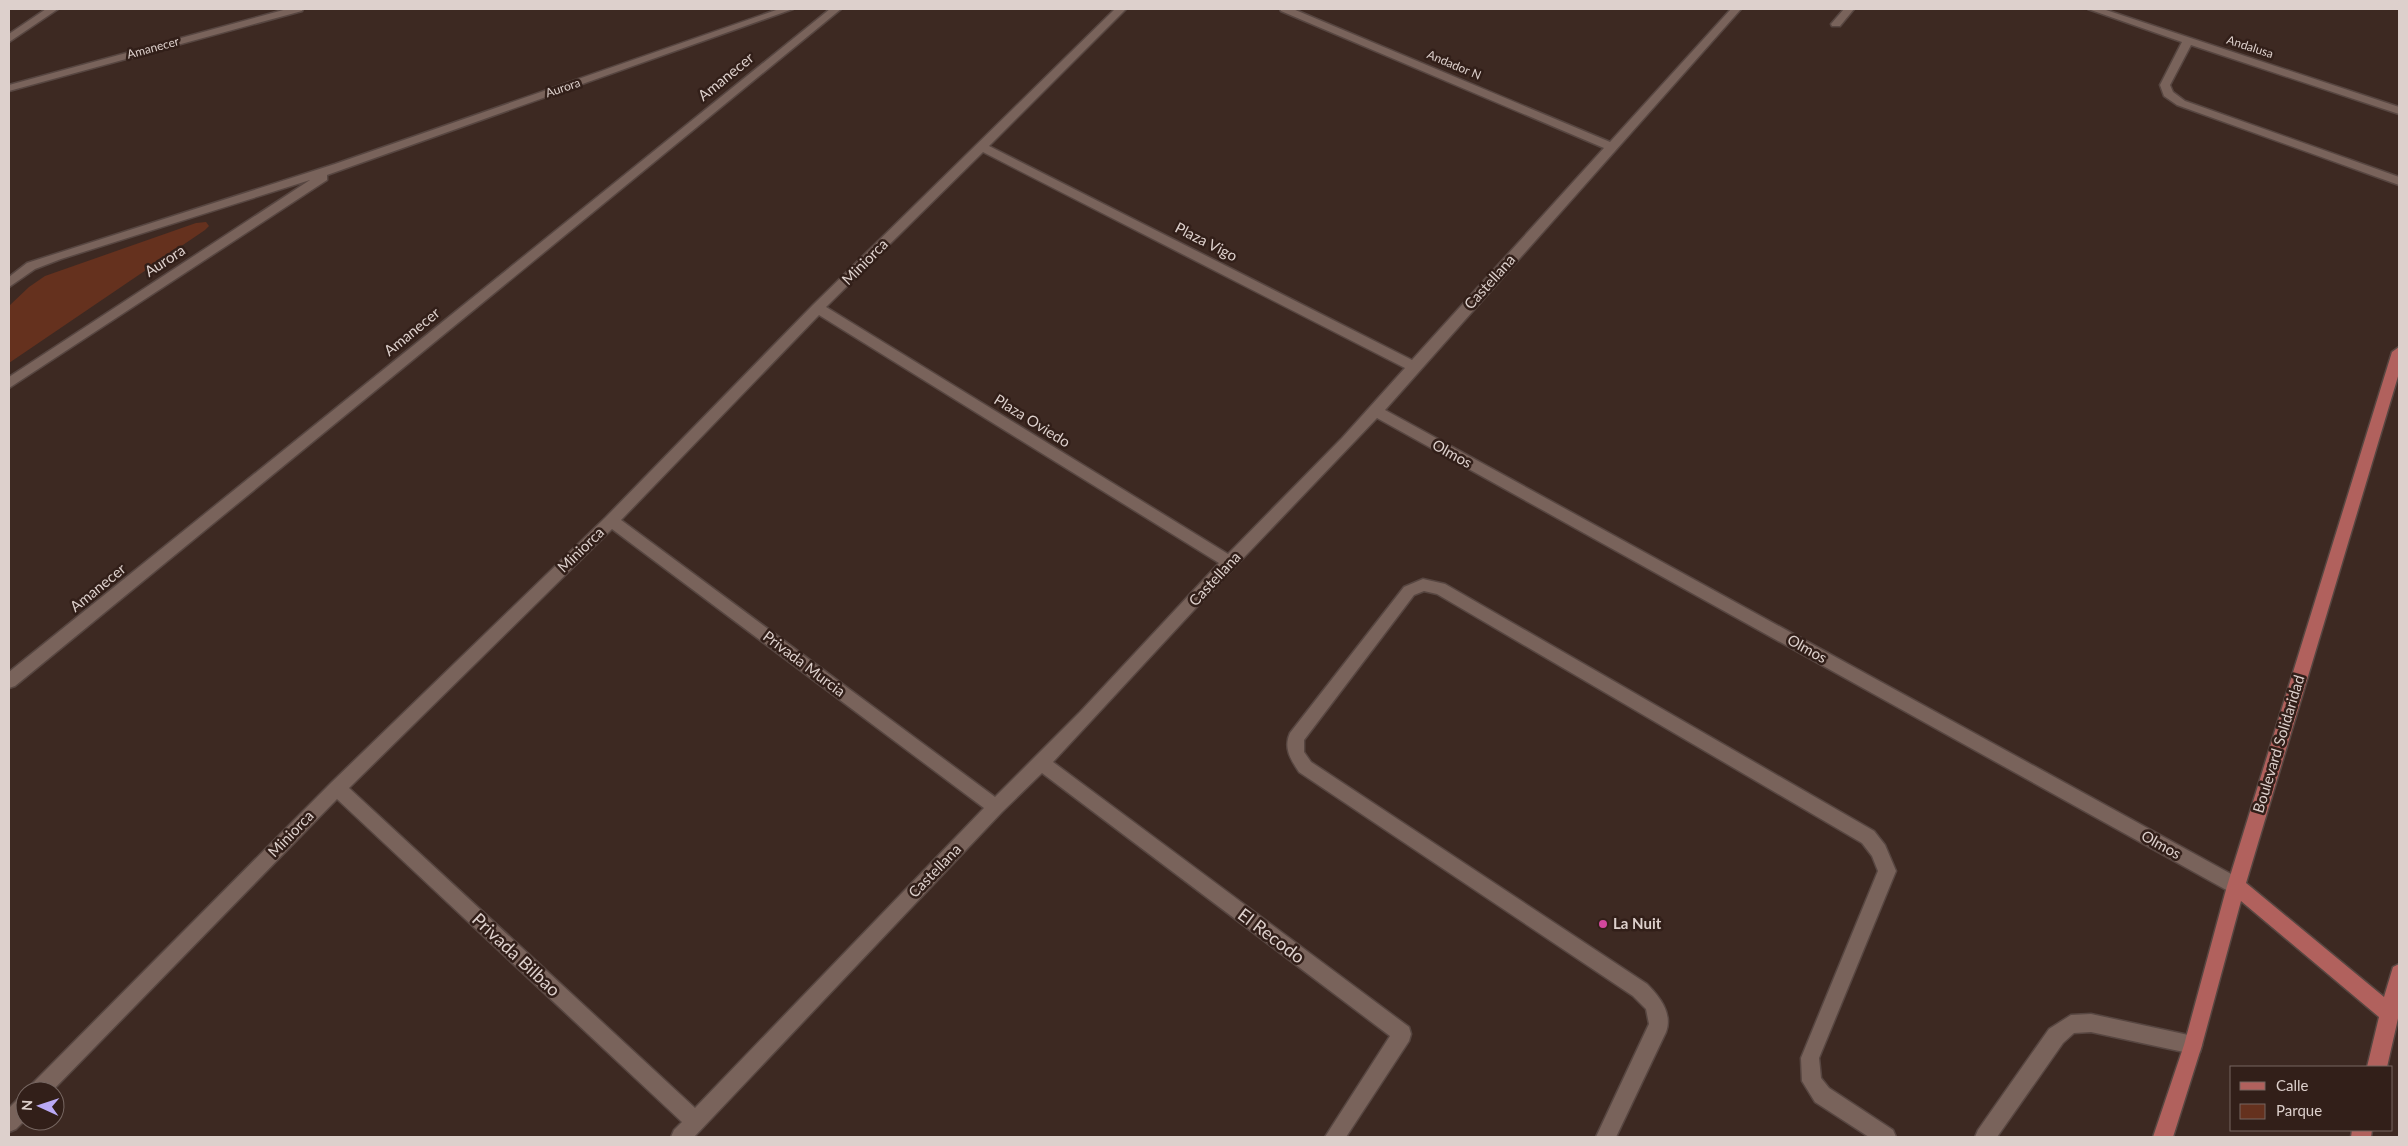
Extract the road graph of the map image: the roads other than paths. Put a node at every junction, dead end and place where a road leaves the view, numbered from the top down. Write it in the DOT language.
graph roads {
  1 [pos="53,9"];
  2 [pos="298,9"];
  3 [pos="788,9"];
  4 [pos="836,9"];
  5 [pos="1121,9"];
  6 [pos="1285,9"];
  7 [pos="1849,9"];
  8 [pos="2093,9"];
  9 [pos="1730,10"];
  10 [pos="1836,24"];
  11 [pos="9,38"];
  12 [pos="2188,41"];
  13 [pos="9,88"];
  14 [pos="2399,111"];
  15 [pos="982,147"];
  16 [pos="1612,147"];
  17 [pos="339,167"];
  18 [pos="2399,180"];
  19 [pos="9,283"];
  20 [pos="818,308"];
  21 [pos="2399,352"];
  22 [pos="1414,367"];
  23 [pos="9,383"];
  24 [pos="1377,412"];
  25 [pos="611,521"];
  26 [pos="1229,562"];
  27 [pos="9,681"];
  28 [pos="1042,764"];
  29 [pos="336,788"];
  30 [pos="996,808"];
  31 [pos="2236,886"];
  32 [pos="2399,973"];
  33 [pos="2395,1018"];
  34 [pos="2193,1045"];
  35 [pos="2377,1066"];
  36 [pos="49,1081"];
  37 [pos="695,1122"];
  38 [pos="681,1137"];
  39 [pos="1335,1137"];
  40 [pos="1606,1137"];
  41 [pos="1886,1137"];
  42 [pos="1985,1137"];
  43 [pos="2163,1137"];
  1 -- 11 [label="street"];
  2 -- 13 [label="street, Amanecer"];
  3 -- 17 [label="street, Aurora"];
  4 -- 27 [label="street, Amanecer"];
  5 -- 15 [label="street, Miniorca"];
  6 -- 16 [label="street, Andador N"];
  7 -- 10 [label="street"];
  8 -- 12 [label="street, Andalusa"];
  9 -- 16 [label="street, Castellana"];
  12 -- 14 [label="street, Andalusa"];
  12 -- 18 [label="street"];
  15 -- 20 [label="street, Miniorca"];
  15 -- 22 [label="street, Plaza Vigo"];
  16 -- 22 [label="street, Castellana"];
  17 -- 19 [label="street, Aurora"];
  17 -- 23 [label="street, Aurora"];
  20 -- 25 [label="street, Miniorca"];
  20 -- 26 [label="street, Plaza Oviedo"];
  21 -- 31 [label="main road, Boulevard Solidaridad"];
  22 -- 24 [label="street, Castellana"];
  24 -- 26 [label="street, Castellana"];
  24 -- 31 [label="street, Olmos"];
  25 -- 29 [label="street, Miniorca"];
  25 -- 30 [label="street, Privada Murcia"];
  26 -- 28 [label="street, Castellana"];
  28 -- 30 [label="street, Castellana"];
  28 -- 39 [label="street, El Recodo"];
  29 -- 36 [label="street, Miniorca"];
  29 -- 37 [label="street, Privada Bilbao"];
  30 -- 37 [label="street, Castellana"];
  31 -- 33 [label="main road"];
  31 -- 34 [label="main road, Boulevard Solidaridad"];
  32 -- 33 [label="main road"];
  33 -- 35 [label="main road"];
  34 -- 42 [label="street"];
  34 -- 43 [label="main road, Boulevard Solidaridad"];
  37 -- 38 [label="street, Castellana"];
  40 -- 41 [label="street"];
}
